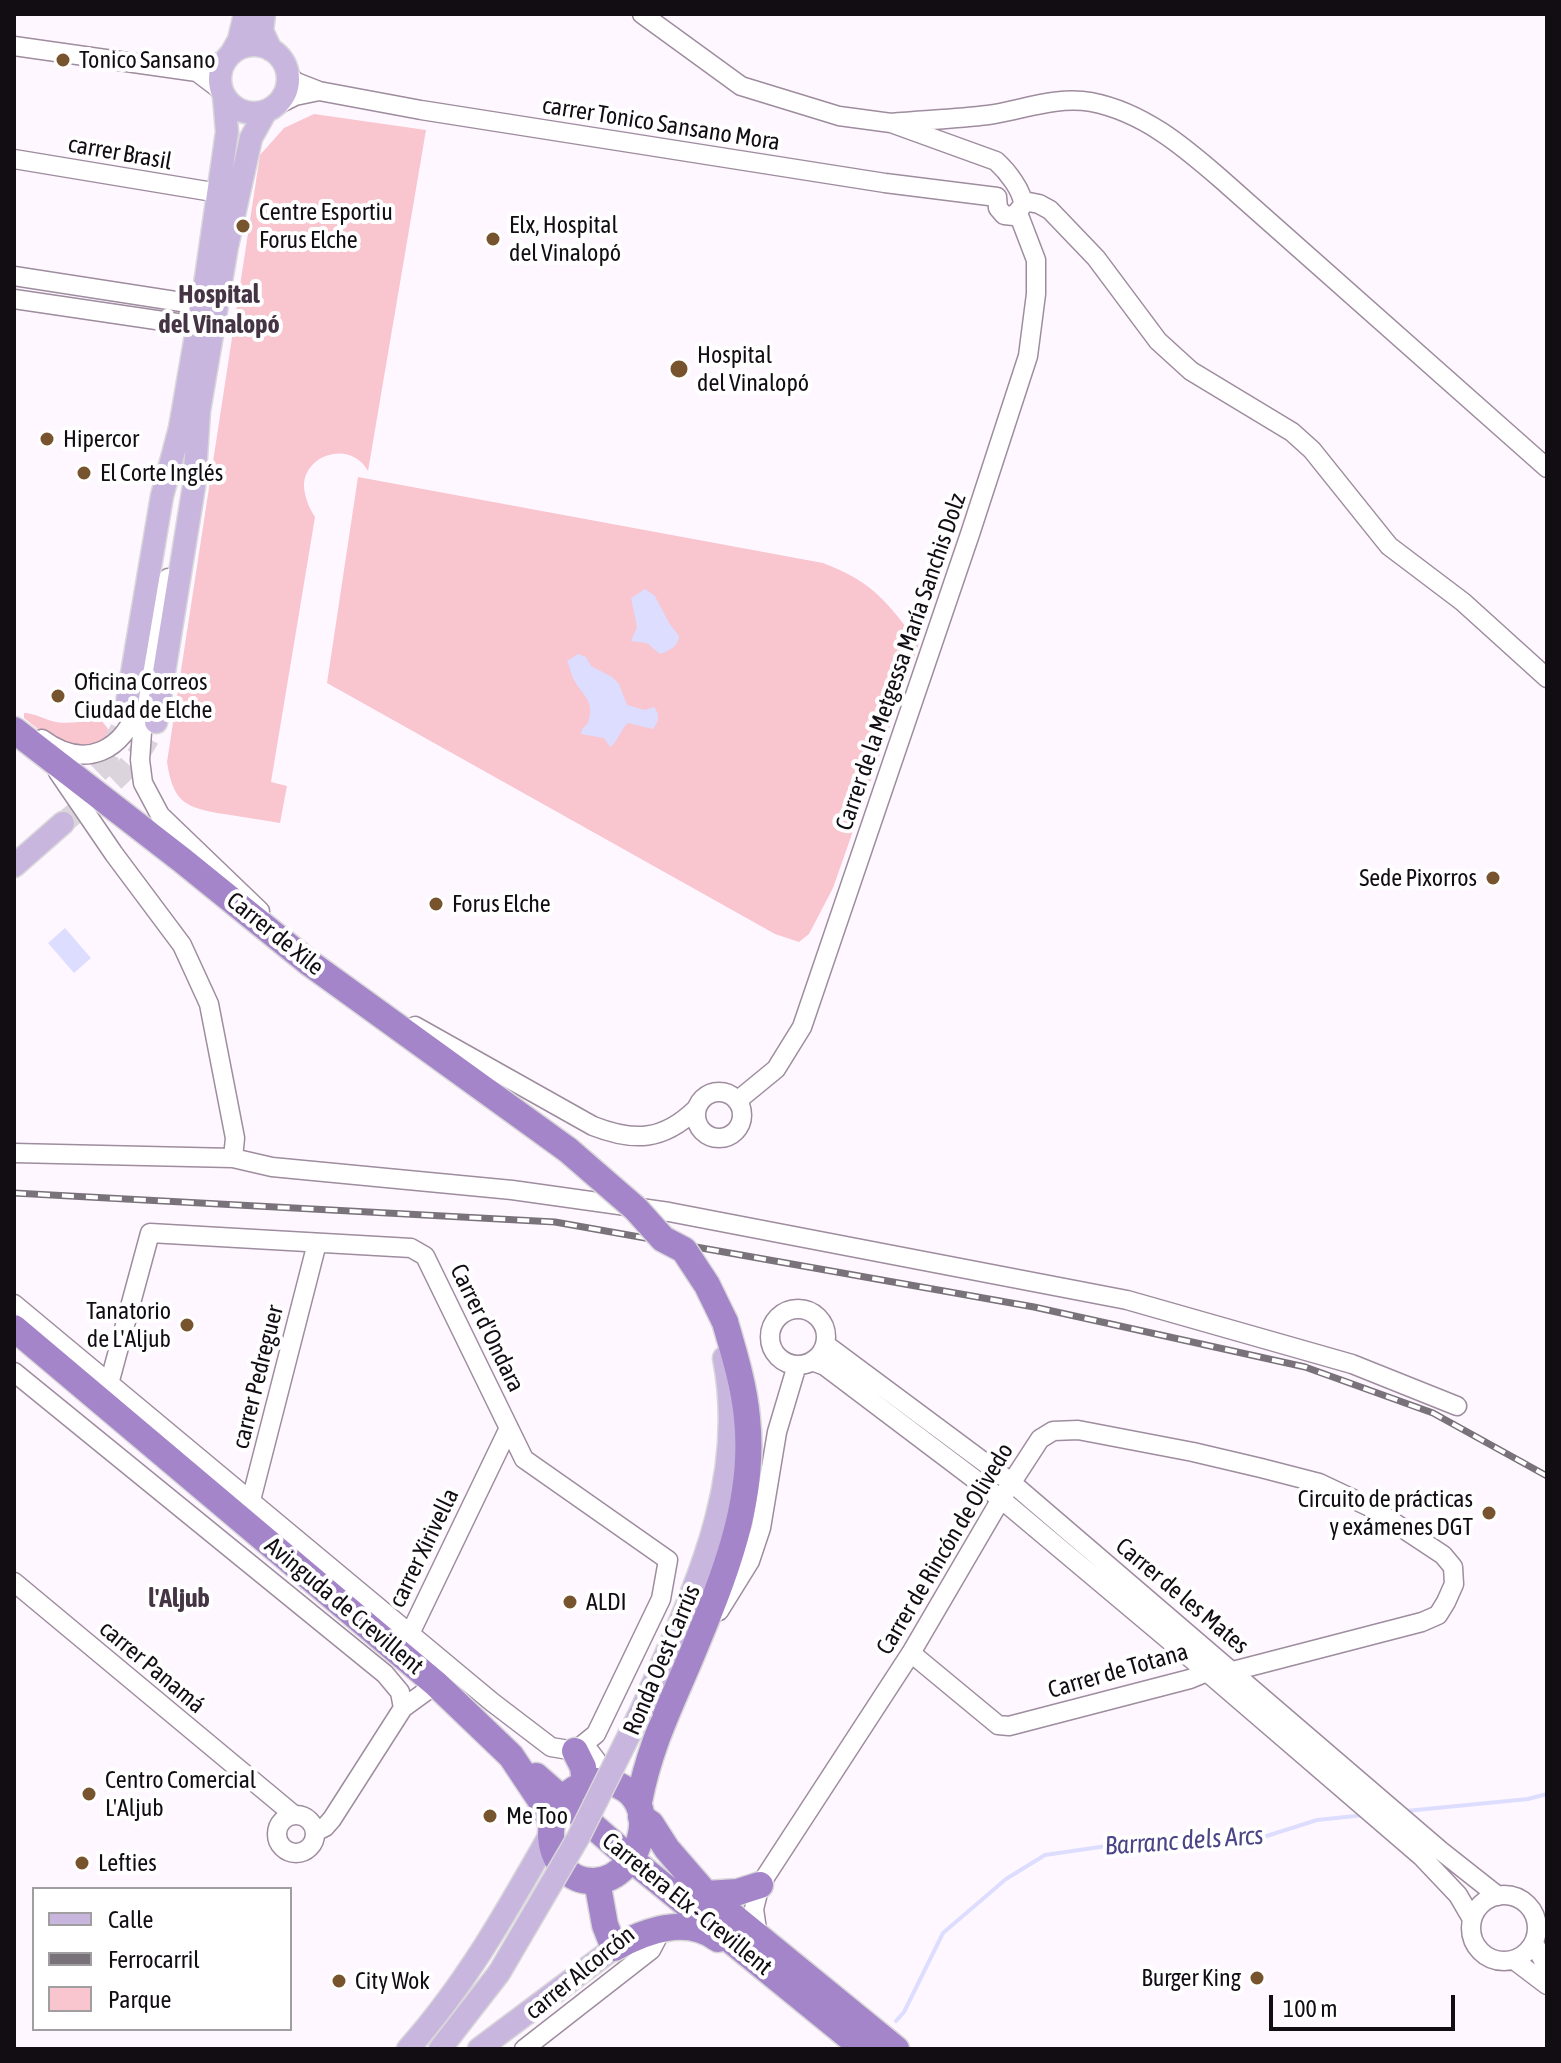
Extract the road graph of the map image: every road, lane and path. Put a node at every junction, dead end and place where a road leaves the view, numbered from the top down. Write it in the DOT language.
graph roads {
  1 [pos="245,14"];
  2 [pos="264,14"];
  3 [pos="642,14"];
  4 [pos="14,46"];
  5 [pos="271,50"];
  6 [pos="229,57"];
  7 [pos="197,72"];
  8 [pos="288,75"];
  9 [pos="319,91"];
  10 [pos="223,93"];
  11 [pos="271,109"];
  12 [pos="891,123"];
  13 [pos="14,159"];
  14 [pos="219,193"];
  15 [pos="1019,201"];
  16 [pos="14,276"];
  17 [pos="14,299"];
  18 [pos="199,316"];
  19 [pos="199,411"];
  20 [pos="180,428"];
  21 [pos="1547,468"];
  22 [pos="1547,678"];
  23 [pos="126,709"];
  24 [pos="14,718"];
  25 [pos="156,722"];
  26 [pos="14,730"];
  27 [pos="48,756"];
  28 [pos="14,848"];
  29 [pos="14,866"];
  30 [pos="308,962"];
  31 [pos="377,1013"];
  32 [pos="737,1101"];
  33 [pos="696,1109"];
  34 [pos="543,1131"];
  35 [pos="14,1153"];
  36 [pos="233,1158"];
  37 [pos="317,1243"];
  38 [pos="14,1304"];
  39 [pos="14,1328"];
  40 [pos="722,1328"];
  41 [pos="121,1340"];
  42 [pos="825,1344"];
  43 [pos="73,1352"];
  44 [pos="805,1363"];
  45 [pos="14,1372"];
  46 [pos="113,1394"];
  47 [pos="1457,1406"];
  48 [pos="509,1428"];
  49 [pos="524,1459"];
  50 [pos="492,1464"];
  51 [pos="1006,1491"];
  52 [pos="248,1512"];
  53 [pos="14,1582"];
  54 [pos="1446,1602"];
  55 [pos="405,1643"];
  56 [pos="911,1653"];
  57 [pos="689,1661"];
  58 [pos="1233,1671"];
  59 [pos="1207,1672"];
  60 [pos="436,1684"];
  61 [pos="403,1708"];
  62 [pos="579,1747"];
  63 [pos="1338,1773"];
  64 [pos="612,1781"];
  65 [pos="585,1783"];
  66 [pos="260,1789"];
  67 [pos="640,1810"];
  68 [pos="554,1819"];
  69 [pos="306,1822"];
  70 [pos="277,1829"];
  71 [pos="632,1860"];
  72 [pos="597,1881"];
  73 [pos="760,1885"];
  74 [pos="706,1894"];
  75 [pos="1498,1896"];
  76 [pos="1472,1919"];
  77 [pos="674,1928"];
  78 [pos="758,1936"];
  79 [pos="1534,1943"];
  80 [pos="614,1948"];
  81 [pos="1514,1960"];
  82 [pos="1547,1968"];
  83 [pos="621,1974"];
  84 [pos="778,1978"];
  85 [pos="1547,1985"];
  86 [pos="823,2002"];
  87 [pos="408,2049"];
  88 [pos="440,2049"];
  89 [pos="479,2049"];
  90 [pos="524,2049"];
  91 [pos="864,2049"];
  92 [pos="896,2049"];
  1 -- 6 [label="main road"];
  2 -- 5 [label="main road"];
  3 -- 12 [label="street"];
  4 -- 7 [label="street"];
  5 -- 6 [label="main road"];
  5 -- 8 [label="main road"];
  6 -- 7 [label="street"];
  6 -- 10 [label="main road"];
  7 -- 10 [label="street"];
  8 -- 9 [label="street, carrer Tonico Sansano Mora"];
  8 -- 11 [label="main road"];
  9 -- 11 [label="street, carrer Tonico Sansano Mora"];
  9 -- 15 [label="street, carrer Tonico Sansano Mora"];
  10 -- 11 [label="main road"];
  10 -- 14 [label="main road"];
  11 -- 19 [label="main road"];
  12 -- 15 [label="street"];
  12 -- 21 [label="street"];
  13 -- 14 [label="street, carrer Brasil"];
  14 -- 18 [label="main road"];
  15 -- 22 [label="street"];
  15 -- 32 [label="street, Carrer de la Metgessa María Sanchis Dolz"];
  16 -- 18 [label="street"];
  17 -- 18 [label="street"];
  18 -- 20 [label="main road"];
  19 -- 25 [label="main road"];
  19 -- 30 [label="street"];
  20 -- 23 [label="main road"];
  20 -- 24 [label="street"];
  26 -- 27 [label="highway, Carrer de Xile"];
  27 -- 30 [label="highway, Carrer de Xile"];
  27 -- 36 [label="street"];
  28 -- 29 [label="main road"];
  30 -- 31 [label="highway, Carrer de Xile"];
  31 -- 33 [label="street"];
  31 -- 34 [label="highway, Carrer de Xile"];
  32 -- 33 [label="street"];
  32 -- 33 [label="street"];
  34 -- 40 [label="highway, Ronda Oest Carrús, bridge"];
  35 -- 36 [label="street"];
  36 -- 47 [label="street"];
  37 -- 41 [label="street, Carrer d'Ondara"];
  37 -- 48 [label="street, Carrer d'Ondara"];
  37 -- 52 [label="street, carrer Pedreguer"];
  38 -- 43 [label="street, Avinguda de Crevillent"];
  39 -- 46 [label="highway, Avinguda de Crevillent"];
  40 -- 57 [label="highway, Ronda Oest Carrús"];
  40 -- 88 [label="main road, Ronda Oest Carrús, bridge"];
  41 -- 43 [label="street"];
  41 -- 46 [label="street"];
  42 -- 44 [label="street"];
  42 -- 44 [label="street"];
  42 -- 51 [label="street, Carrer de les Mates"];
  43 -- 46 [label="street, Avinguda de Crevillent"];
  44 -- 51 [label="street, Carrer de les Mates"];
  44 -- 57 [label="street"];
  45 -- 61 [label="street, Avinguda de Crevillent"];
  46 -- 52 [label="highway, Avinguda de Crevillent"];
  48 -- 49 [label="street, Carrer d'Ondara"];
  48 -- 50 [label="street, carrer Xirivella"];
  49 -- 50 [label="street"];
  49 -- 62 [label="street, Carrer d'Ondara"];
  50 -- 55 [label="street, carrer Xirivella"];
  51 -- 54 [label="street, Carrer de Rincón de Olivedo"];
  51 -- 56 [label="street, Carrer de Rincón de Olivedo"];
  51 -- 58 [label="street, Carrer de les Mates"];
  51 -- 59 [label="street, Carrer de les Mates"];
  52 -- 55 [label="highway, Avinguda de Crevillent"];
  53 -- 66 [label="street, carrer Panamá"];
  54 -- 58 [label="street, Carrer de Totana"];
  55 -- 60 [label="highway, Avinguda de Crevillent"];
  55 -- 62 [label="street, Avinguda de Crevillent"];
  56 -- 59 [label="street, Carrer de Totana"];
  56 -- 73 [label="street, Carrer de Rincón de Olivedo"];
  57 -- 67 [label="highway, Ronda Oest Carrús"];
  58 -- 59 [label="street, Carrer de Totana"];
  58 -- 63 [label="street, Carrer de les Mates"];
  59 -- 63 [label="street, Carrer de les Mates"];
  60 -- 61 [label="street"];
  60 -- 68 [label="highway, Avinguda de Crevillent"];
  61 -- 69 [label="street"];
  62 -- 64 [label="street"];
  62 -- 65 [label="highway"];
  63 -- 75 [label="street, Carrer de les Mates"];
  63 -- 76 [label="street, Carrer de les Mates"];
  64 -- 65 [label="highway"];
  64 -- 67 [label="highway, Carretera Elx - Crevillent"];
  65 -- 68 [label="highway"];
  66 -- 69 [label="street, carrer Panamá"];
  66 -- 70 [label="street, carrer Panamá"];
  67 -- 71 [label="highway, Ronda Oest Carrús"];
  67 -- 74 [label="highway, Carretera Elx - Crevillent"];
  68 -- 71 [label="highway, Carretera Elx - Crevillent"];
  68 -- 72 [label="highway, Avinguda de Crevillent"];
  68 -- 87 [label="main road"];
  69 -- 70 [label="street"];
  69 -- 70 [label="street"];
  71 -- 72 [label="highway"];
  71 -- 84 [label="highway, Carretera Elx - Crevillent"];
  72 -- 80 [label="highway"];
  73 -- 74 [label="highway"];
  73 -- 78 [label="street, Carrer de Rincón de Olivedo"];
  74 -- 78 [label="highway, Carretera Elx - Crevillent"];
  75 -- 76 [label="street"];
  75 -- 79 [label="street"];
  76 -- 81 [label="street"];
  77 -- 80 [label="highway"];
  77 -- 83 [label="street, carrer Alcorcón"];
  77 -- 84 [label="highway"];
  78 -- 86 [label="highway, Carretera Elx - Crevillent"];
  79 -- 81 [label="street"];
  79 -- 82 [label="street"];
  80 -- 83 [label="street"];
  80 -- 89 [label="main road"];
  81 -- 85 [label="street"];
  83 -- 90 [label="street, carrer Alcorcón"];
  84 -- 86 [label="highway, Carretera Elx - Crevillent"];
  86 -- 91 [label="highway, Carretera Elx - Crevillent"];
  86 -- 92 [label="highway, Carretera Elx - Crevillent"];
}
